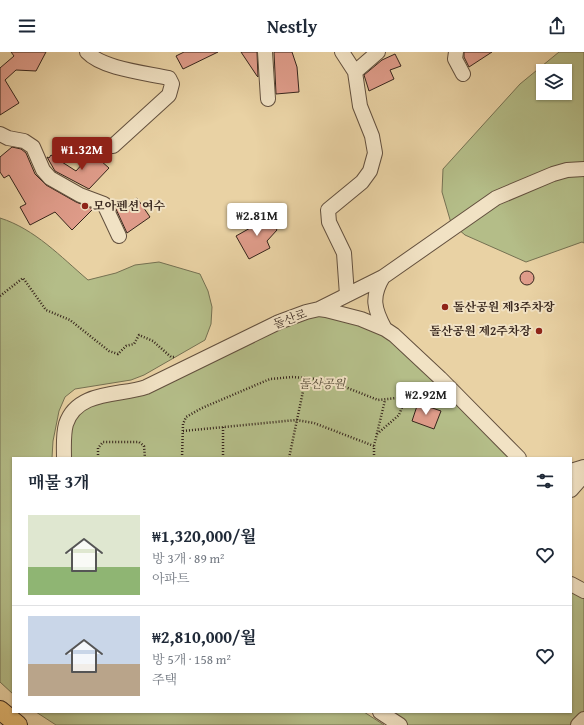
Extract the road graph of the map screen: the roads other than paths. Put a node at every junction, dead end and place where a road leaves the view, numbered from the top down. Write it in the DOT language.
graph roads {
  1 [pos="87,52"];
  2 [pos="265,52"];
  3 [pos="342,52"];
  4 [pos="378,52"];
  5 [pos="456,52"];
  6 [pos="355,72"];
  7 [pos="463,74"];
  8 [pos="268,99"];
  9 [pos="0,134"];
  10 [pos="113,146"];
  11 [pos="584,169"];
  12 [pos="118,236"];
  13 [pos="383,277"];
  14 [pos="347,295"];
  15 [pos="319,309"];
  16 [pos="385,329"];
  17 [pos="64,457"];
  18 [pos="518,457"];
  19 [pos="584,467"];
  20 [pos="572,471"];
  21 [pos="584,475"];
  22 [pos="572,489"];
  23 [pos="572,585"];
  24 [pos="584,591"];
  25 [pos="0,710"];
  26 [pos="382,713"];
  27 [pos="584,719"];
  28 [pos="18,725"];
  29 [pos="400,725"];
  30 [pos="578,725"];
  1 -- 10 [label="lane"];
  2 -- 8 [label="lane"];
  3 -- 6 [label="lane"];
  4 -- 6 [label="lane"];
  5 -- 7 [label="lane"];
  6 -- 14 [label="lane"];
  9 -- 12 [label="lane"];
  11 -- 13 [label="lane"];
  13 -- 14 [label="lane"];
  13 -- 16 [label="lane"];
  14 -- 15 [label="lane"];
  15 -- 16 [label="lane, 돌산로"];
  15 -- 17 [label="lane, 돌산로"];
  16 -- 18 [label="lane, 돌산로"];
  19 -- 20 [label="lane"];
  21 -- 22 [label="lane"];
  23 -- 24 [label="lane"];
  25 -- 28 [label="main road"];
  26 -- 29 [label="lane"];
  27 -- 30 [label="lane"];
}
